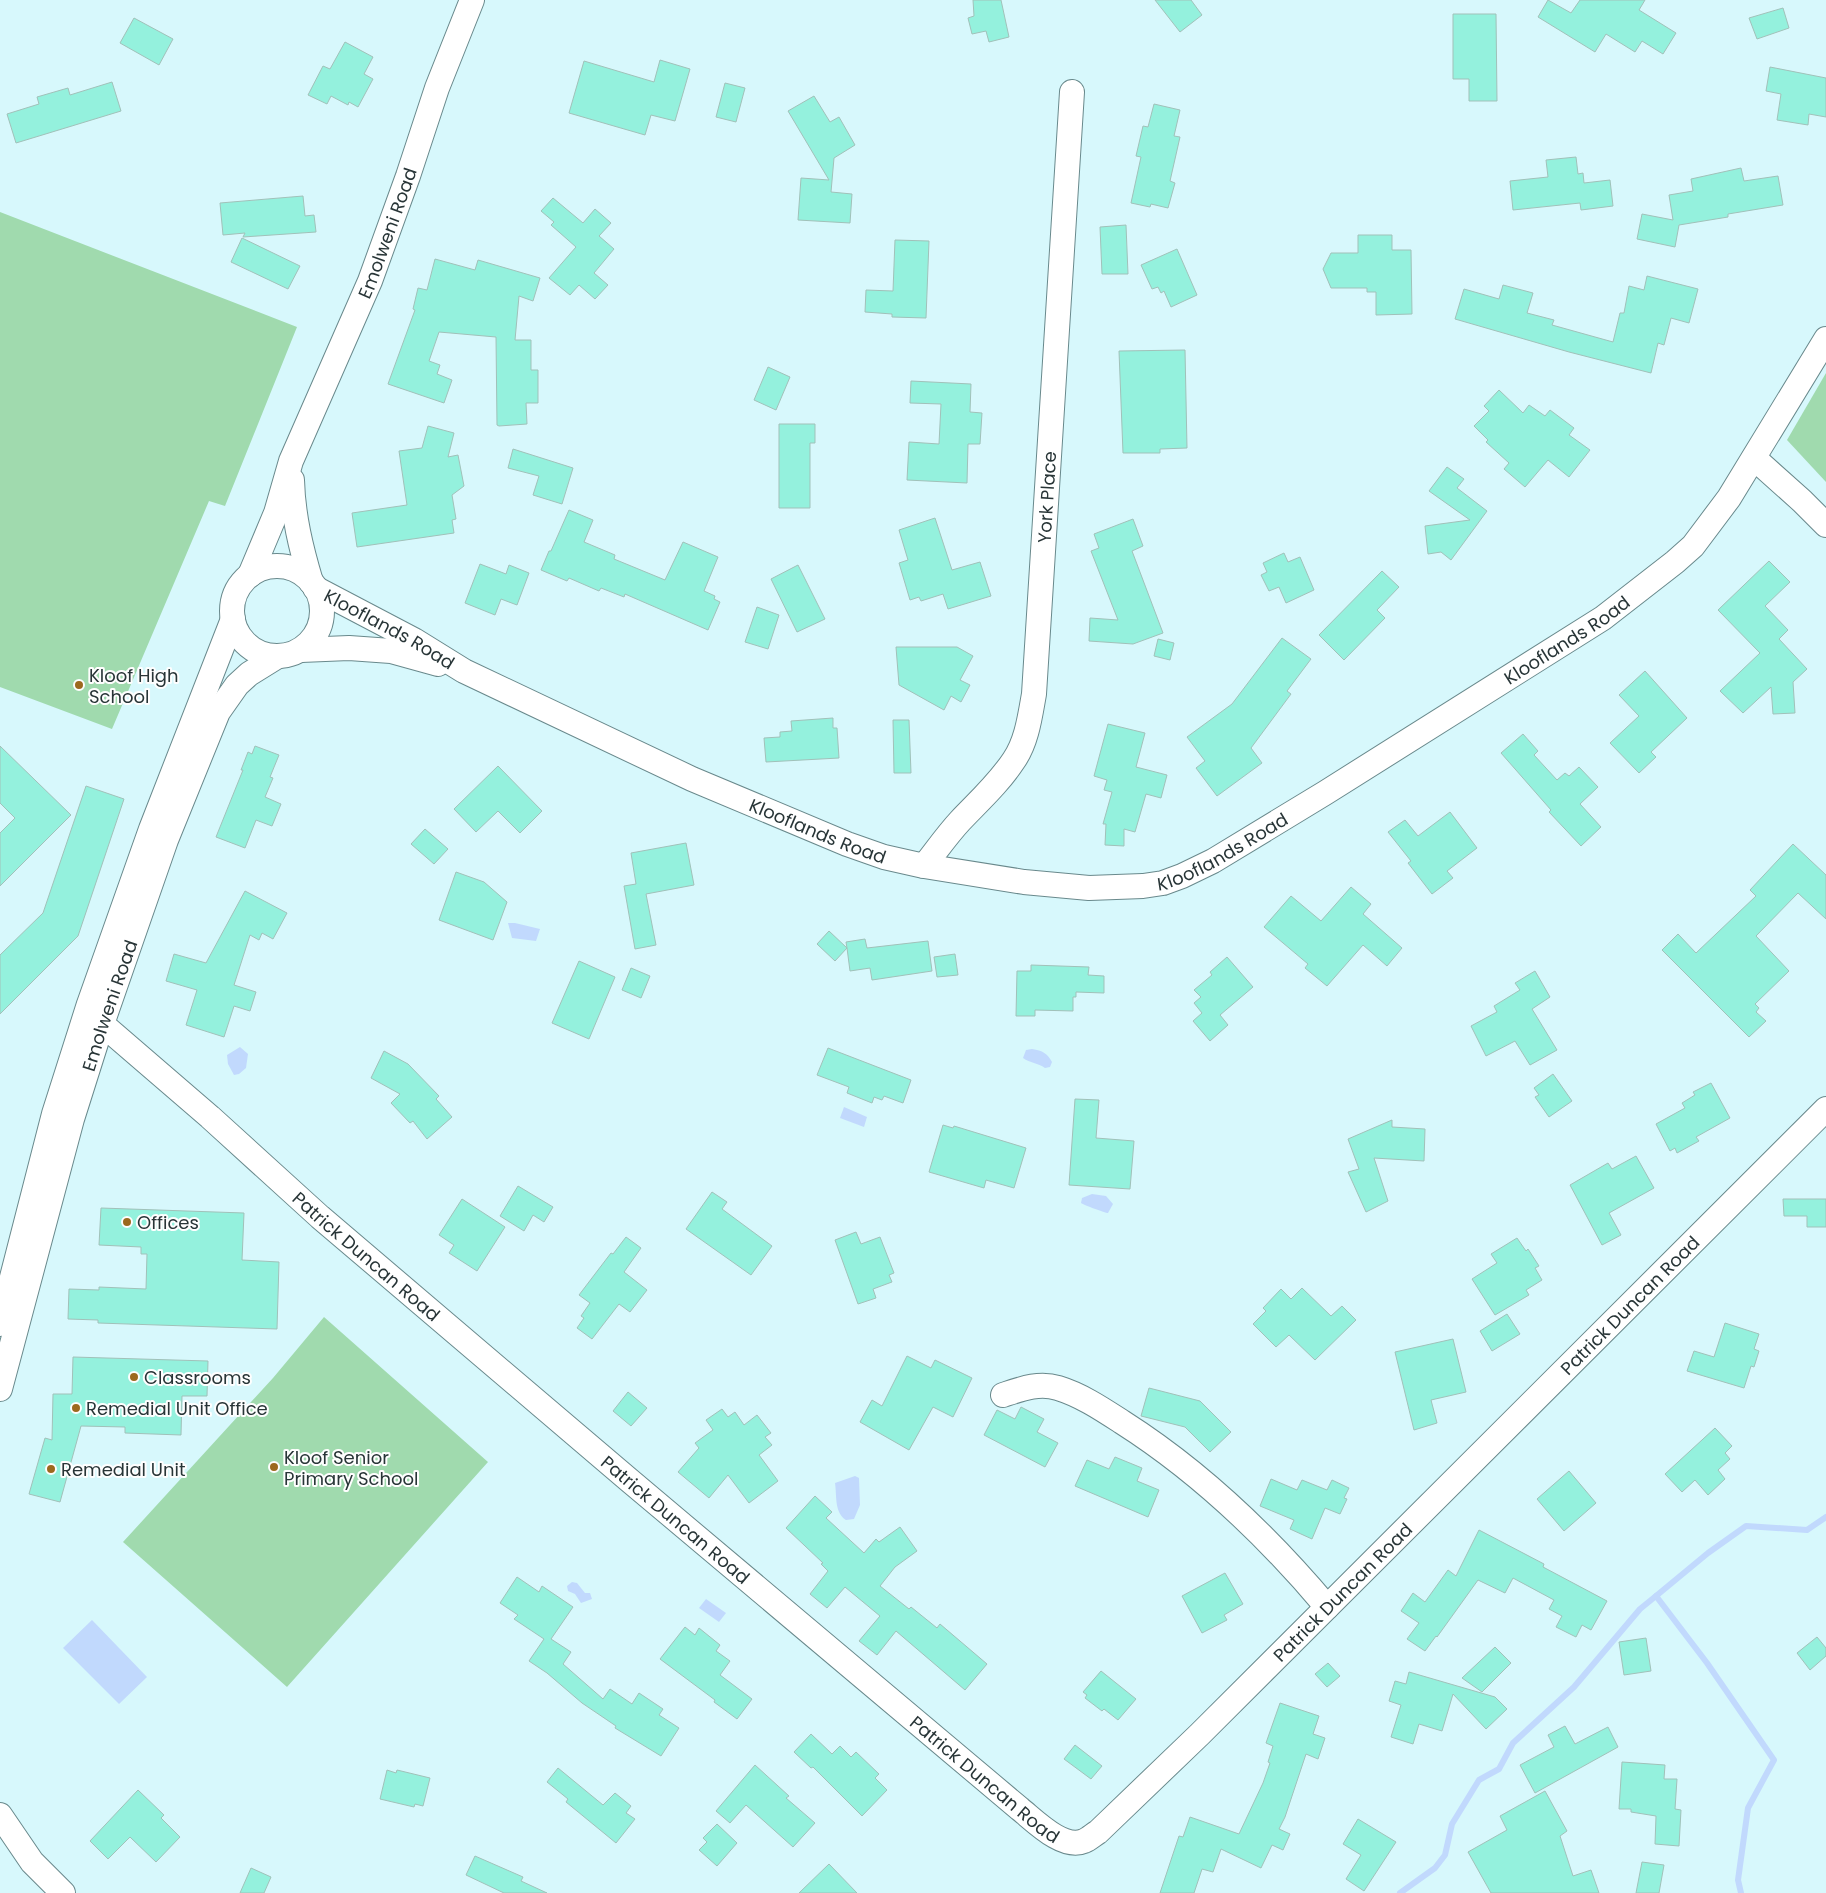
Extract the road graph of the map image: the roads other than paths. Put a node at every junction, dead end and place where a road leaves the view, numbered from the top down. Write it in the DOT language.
graph roads {
  1 [pos="472,0"];
  2 [pos="1072,92"];
  3 [pos="1826,339"];
  4 [pos="1754,458"];
  5 [pos="291,461"];
  6 [pos="1826,525"];
  7 [pos="250,575"];
  8 [pos="313,585"];
  9 [pos="233,619"];
  10 [pos="289,653"];
  11 [pos="464,671"];
  12 [pos="924,866"];
  13 [pos="102,1024"];
  14 [pos="92,1054"];
  15 [pos="152,1067"];
  16 [pos="1826,1109"];
  17 [pos="0,1324"];
  18 [pos="0,1389"];
  19 [pos="1003,1395"];
  20 [pos="1327,1607"];
  21 [pos="0,1815"];
  22 [pos="63,1893"];
  1 -- 5 [label="street, Emolweni Road"];
  2 -- 12 [label="street, York Place"];
  3 -- 4 [label="street, Klooflands Road"];
  4 -- 6 [label="street"];
  4 -- 12 [label="street, Klooflands Road"];
  5 -- 7 [label="street, Emolweni Road"];
  5 -- 8 [label="street, Emolweni Road"];
  7 -- 8 [label="street"];
  7 -- 9 [label="street"];
  8 -- 10 [label="street"];
  8 -- 11 [label="street, Klooflands Road"];
  9 -- 10 [label="street"];
  9 -- 17 [label="street, Emolweni Road"];
  10 -- 11 [label="street, Klooflands Road"];
  10 -- 13 [label="street, Emolweni Road"];
  11 -- 12 [label="street, Klooflands Road"];
  13 -- 14 [label="street, Emolweni Road"];
  13 -- 15 [label="street, Patrick Duncan Road"];
  14 -- 15 [label="street"];
  14 -- 18 [label="street, Emolweni Road"];
  15 -- 20 [label="street, Patrick Duncan Road"];
  16 -- 20 [label="street, Patrick Duncan Road"];
  19 -- 20 [label="street"];
  21 -- 22 [label="street"];
}
